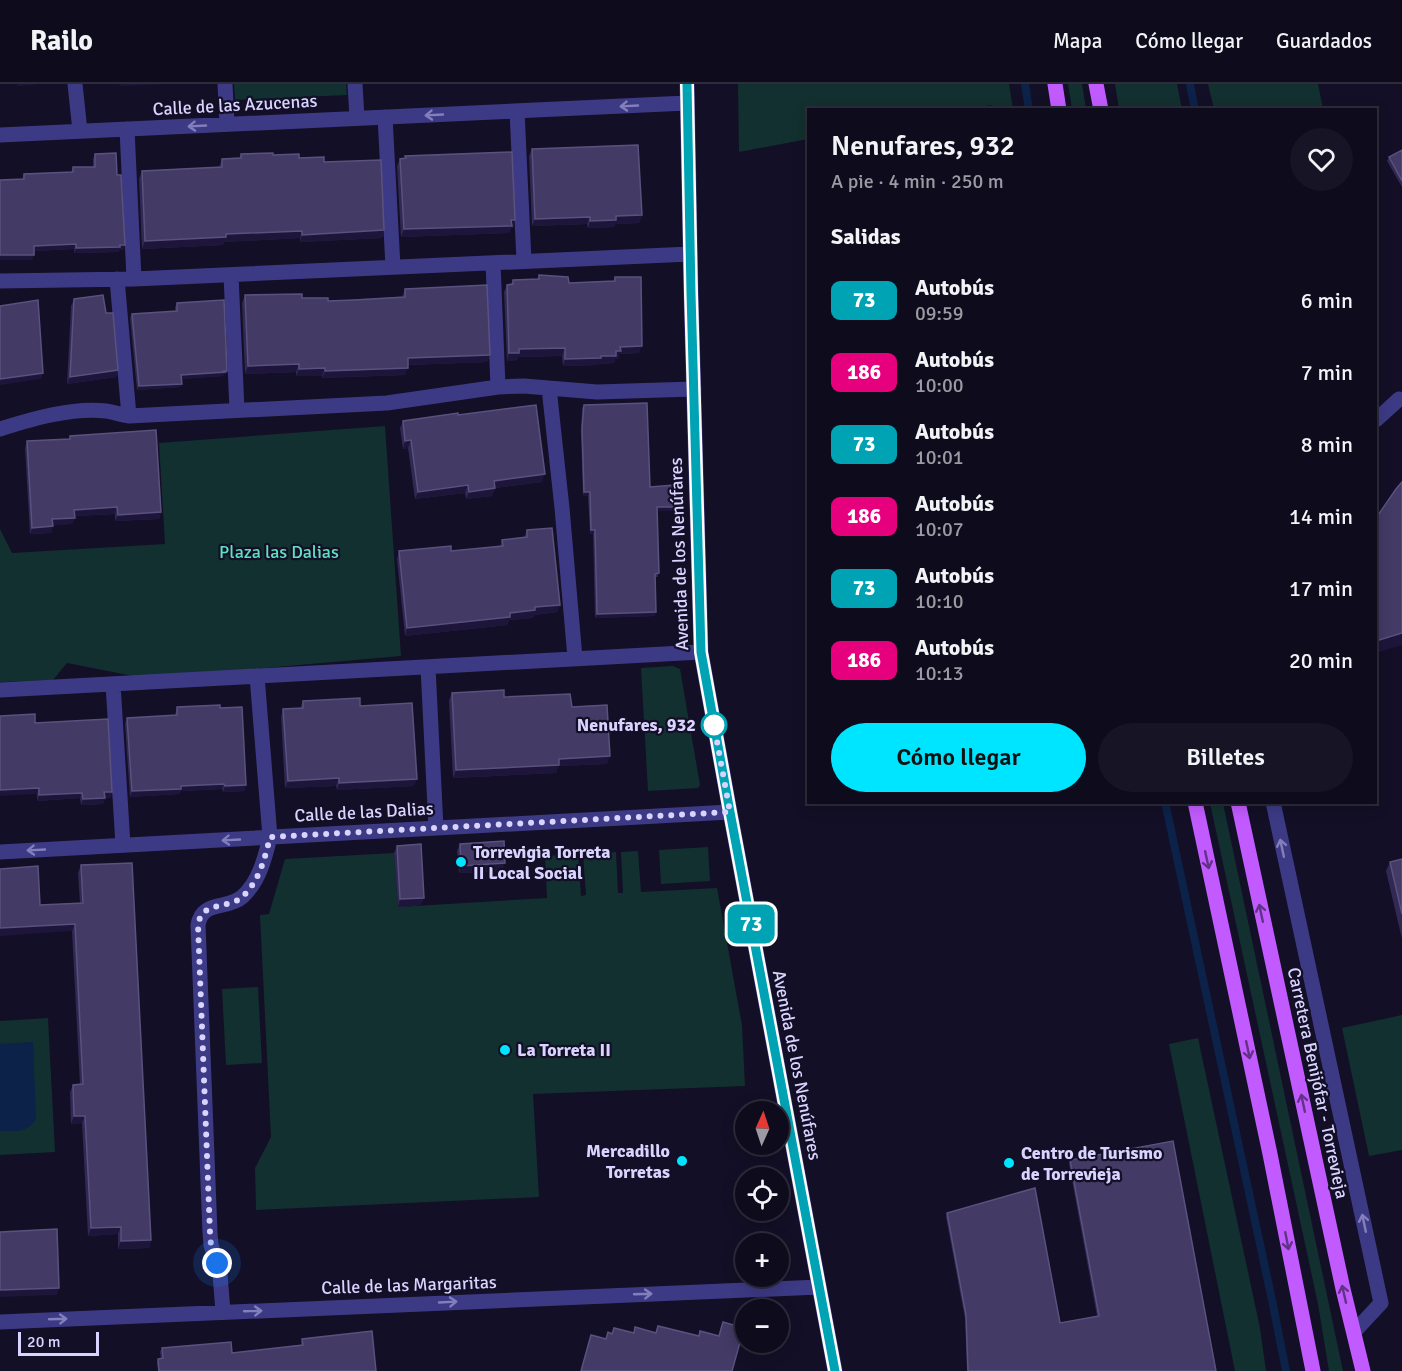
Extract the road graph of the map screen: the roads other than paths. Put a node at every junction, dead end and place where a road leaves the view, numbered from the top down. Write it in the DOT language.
graph roads {
  1 [pos="75,84"];
  2 [pos="225,84"];
  3 [pos="355,84"];
  4 [pos="687,84"];
  5 [pos="1055,84"];
  6 [pos="1096,84"];
  7 [pos="687,103"];
  8 [pos="1059,108"];
  9 [pos="1101,108"];
  10 [pos="517,111"];
  11 [pos="385,117"];
  12 [pos="357,118"];
  13 [pos="227,124"];
  14 [pos="127,129"];
  15 [pos="80,131"];
  16 [pos="0,135"];
  17 [pos="690,254"];
  18 [pos="524,261"];
  19 [pos="493,263"];
  20 [pos="393,267"];
  21 [pos="231,274"];
  22 [pos="117,279"];
  23 [pos="134,279"];
  24 [pos="0,281"];
  25 [pos="498,387"];
  26 [pos="549,388"];
  27 [pos="694,389"];
  28 [pos="1401,399"];
  29 [pos="237,410"];
  30 [pos="1377,410"];
  31 [pos="129,416"];
  32 [pos="1377,419"];
  33 [pos="0,429"];
  34 [pos="701,652"];
  35 [pos="575,658"];
  36 [pos="428,667"];
  37 [pos="257,676"];
  38 [pos="113,684"];
  39 [pos="0,690"];
  40 [pos="1195,804"];
  41 [pos="1238,804"];
  42 [pos="1273,804"];
  43 [pos="730,812"];
  44 [pos="436,828"];
  45 [pos="270,837"];
  46 [pos="123,845"];
  47 [pos="0,852"];
  48 [pos="819,1287"];
  49 [pos="223,1312"];
  50 [pos="0,1322"];
  51 [pos="1353,1332"];
  52 [pos="835,1371"];
  53 [pos="1313,1371"];
  54 [pos="1363,1371"];
  1 -- 15 [label="street"];
  2 -- 13 [label="street"];
  3 -- 12 [label="street"];
  4 -- 7 [label="street, Avenida de los Nenúfares"];
  5 -- 8 [label="main road"];
  6 -- 9 [label="main road"];
  7 -- 10 [label="street, Calle de las Azucenas, one-way"];
  7 -- 17 [label="street, Avenida de los Nenúfares"];
  10 -- 11 [label="street, Calle de las Azucenas, one-way"];
  10 -- 18 [label="street"];
  11 -- 12 [label="street, Calle de las Azucenas"];
  11 -- 20 [label="street"];
  12 -- 13 [label="street, Calle de las Azucenas"];
  13 -- 14 [label="street, Calle de las Azucenas, one-way"];
  14 -- 15 [label="street, Calle de las Azucenas"];
  14 -- 23 [label="street"];
  15 -- 16 [label="street, Calle de las Azucenas"];
  17 -- 18 [label="street"];
  17 -- 27 [label="street, Avenida de los Nenúfares"];
  18 -- 19 [label="street"];
  19 -- 20 [label="street"];
  19 -- 25 [label="street"];
  20 -- 21 [label="street"];
  21 -- 23 [label="street"];
  21 -- 29 [label="street"];
  22 -- 23 [label="street"];
  22 -- 24 [label="street"];
  22 -- 31 [label="street"];
  25 -- 26 [label="street"];
  25 -- 29 [label="street"];
  26 -- 27 [label="street"];
  26 -- 35 [label="street"];
  27 -- 34 [label="street, Avenida de los Nenúfares"];
  28 -- 30 [label="street"];
  28 -- 32 [label="street"];
  29 -- 31 [label="street"];
  31 -- 33 [label="street"];
  34 -- 35 [label="street"];
  34 -- 43 [label="street, Avenida de los Nenúfares"];
  35 -- 36 [label="street"];
  36 -- 37 [label="street"];
  36 -- 44 [label="street"];
  37 -- 38 [label="street"];
  37 -- 45 [label="street"];
  38 -- 39 [label="street"];
  38 -- 46 [label="street"];
  40 -- 53 [label="main road, one-way"];
  51 -- 41 [label="main road, Carretera Benijófar - Torrevieja, one-way"];
  51 -- 42 [label="street, one-way"];
  43 -- 44 [label="street, Calle de las Dalias"];
  43 -- 48 [label="street, Avenida de los Nenúfares"];
  44 -- 45 [label="street, Calle de las Dalias"];
  45 -- 46 [label="street, Calle de las Dalias, one-way"];
  45 -- 49 [label="street"];
  46 -- 47 [label="street, Calle de las Dalias, one-way"];
  49 -- 48 [label="street, Calle de las Margaritas, one-way"];
  48 -- 52 [label="street, Avenida de los Nenúfares"];
  50 -- 49 [label="street, Calle de las Margaritas, one-way"];
  51 -- 54 [label="main road, Carretera Benijófar - Torrevieja"];
}
